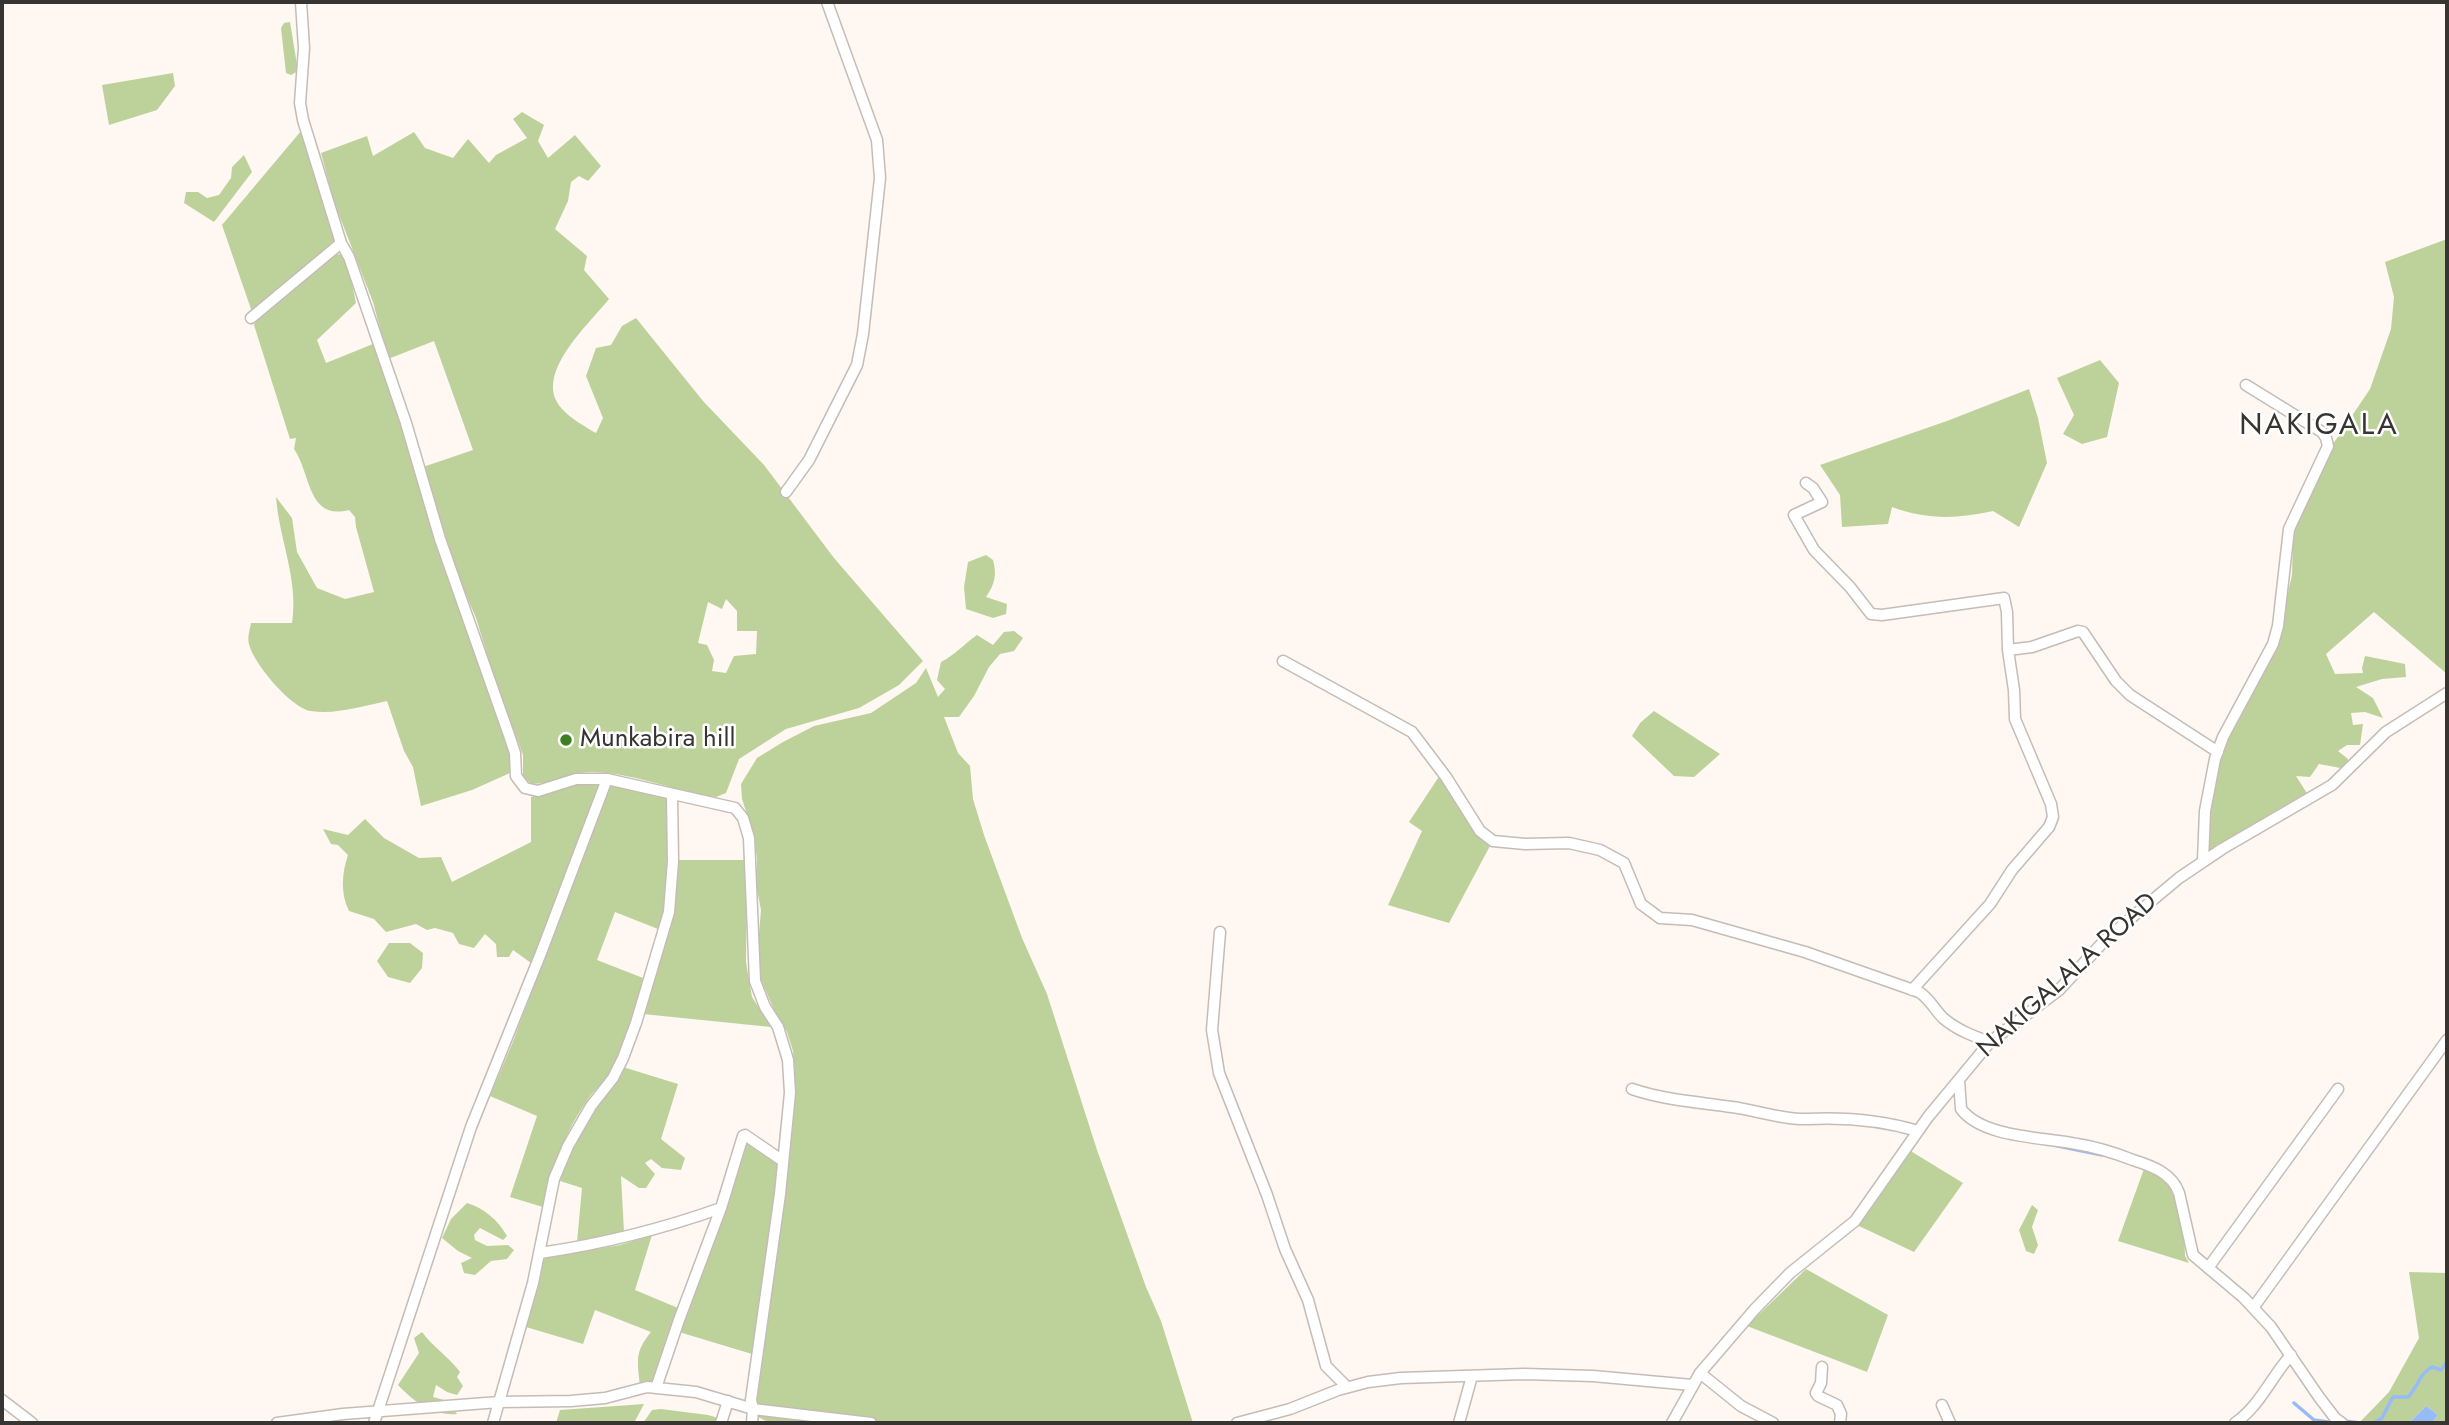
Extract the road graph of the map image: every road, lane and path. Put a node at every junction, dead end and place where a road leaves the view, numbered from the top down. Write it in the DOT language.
graph roads {
  1 [pos="301,2"];
  2 [pos="827,2"];
  3 [pos="341,243"];
  4 [pos="251,318"];
  5 [pos="2246,384"];
  6 [pos="1806,483"];
  7 [pos="786,492"];
  8 [pos="2008,650"];
  9 [pos="1283,661"];
  10 [pos="2447,693"];
  11 [pos="2218,752"];
  12 [pos="607,779"];
  13 [pos="672,794"];
  14 [pos="2203,861"];
  15 [pos="1220,932"];
  16 [pos="1912,990"];
  17 [pos="2447,1040"];
  18 [pos="1990,1042"];
  19 [pos="1959,1080"];
  20 [pos="1632,1089"];
  21 [pos="2338,1089"];
  22 [pos="1937,1107"];
  23 [pos="1961,1109"];
  24 [pos="1918,1130"];
  25 [pos="783,1161"];
  26 [pos="721,1208"];
  27 [pos="540,1253"];
  28 [pos="2208,1268"];
  29 [pos="2253,1308"];
  30 [pos="2291,1354"];
  31 [pos="1822,1367"];
  32 [pos="1700,1373"];
  33 [pos="1472,1376"];
  34 [pos="1692,1385"];
  35 [pos="1347,1387"];
  36 [pos="656,1388"];
  37 [pos="2,1400"];
  38 [pos="728,1401"];
  39 [pos="499,1402"];
  40 [pos="1942,1405"];
  41 [pos="754,1409"];
  42 [pos="376,1418"];
  43 [pos="32,1423"];
  44 [pos="278,1423"];
  45 [pos="493,1423"];
  46 [pos="720,1423"];
  47 [pos="752,1423"];
  48 [pos="871,1423"];
  49 [pos="1237,1423"];
  50 [pos="1460,1423"];
  51 [pos="1672,1423"];
  52 [pos="1773,1423"];
  53 [pos="1840,1423"];
  54 [pos="1950,1423"];
  55 [pos="2235,1423"];
  56 [pos="2342,1423"];
  1 -- 3 [label="street"];
  2 -- 7 [label="street"];
  3 -- 4 [label="street"];
  3 -- 12 [label="street"];
  5 -- 11 [label="street"];
  6 -- 8 [label="street"];
  8 -- 11 [label="street"];
  8 -- 16 [label="street"];
  9 -- 16 [label="street"];
  10 -- 14 [label="street, NAKIGALALA ROAD"];
  11 -- 14 [label="street"];
  12 -- 13 [label="street"];
  12 -- 42 [label="street"];
  13 -- 25 [label="street"];
  13 -- 27 [label="street"];
  14 -- 18 [label="street, NAKIGALALA ROAD"];
  15 -- 35 [label="street"];
  16 -- 18 [label="street"];
  17 -- 29 [label="street"];
  18 -- 19 [label="street, NAKIGALALA ROAD"];
  19 -- 22 [label="street, NAKIGALALA ROAD"];
  19 -- 23 [label="street"];
  20 -- 24 [label="street"];
  21 -- 28 [label="street"];
  22 -- 23 [label="street"];
  22 -- 24 [label="street, NAKIGALALA ROAD"];
  23 -- 28 [label="street"];
  24 -- 32 [label="street, NAKIGALALA ROAD"];
  25 -- 26 [label="street"];
  25 -- 41 [label="street"];
  26 -- 27 [label="street"];
  26 -- 36 [label="street"];
  27 -- 39 [label="street"];
  28 -- 29 [label="street"];
  29 -- 30 [label="street"];
  30 -- 55 [label="street"];
  30 -- 56 [label="street"];
  31 -- 53 [label="street"];
  32 -- 34 [label="street, NAKIGALALA ROAD"];
  32 -- 52 [label="street"];
  33 -- 34 [label="street"];
  33 -- 35 [label="street"];
  33 -- 50 [label="street"];
  34 -- 51 [label="street, NAKIGALALA ROAD"];
  35 -- 49 [label="street"];
  36 -- 38 [label="street"];
  36 -- 39 [label="street"];
  37 -- 43 [label="street"];
  38 -- 41 [label="street"];
  38 -- 46 [label="street"];
  39 -- 42 [label="street"];
  39 -- 45 [label="street"];
  40 -- 54 [label="street"];
  41 -- 47 [label="street"];
  41 -- 48 [label="street"];
  42 -- 44 [label="street"];
}
